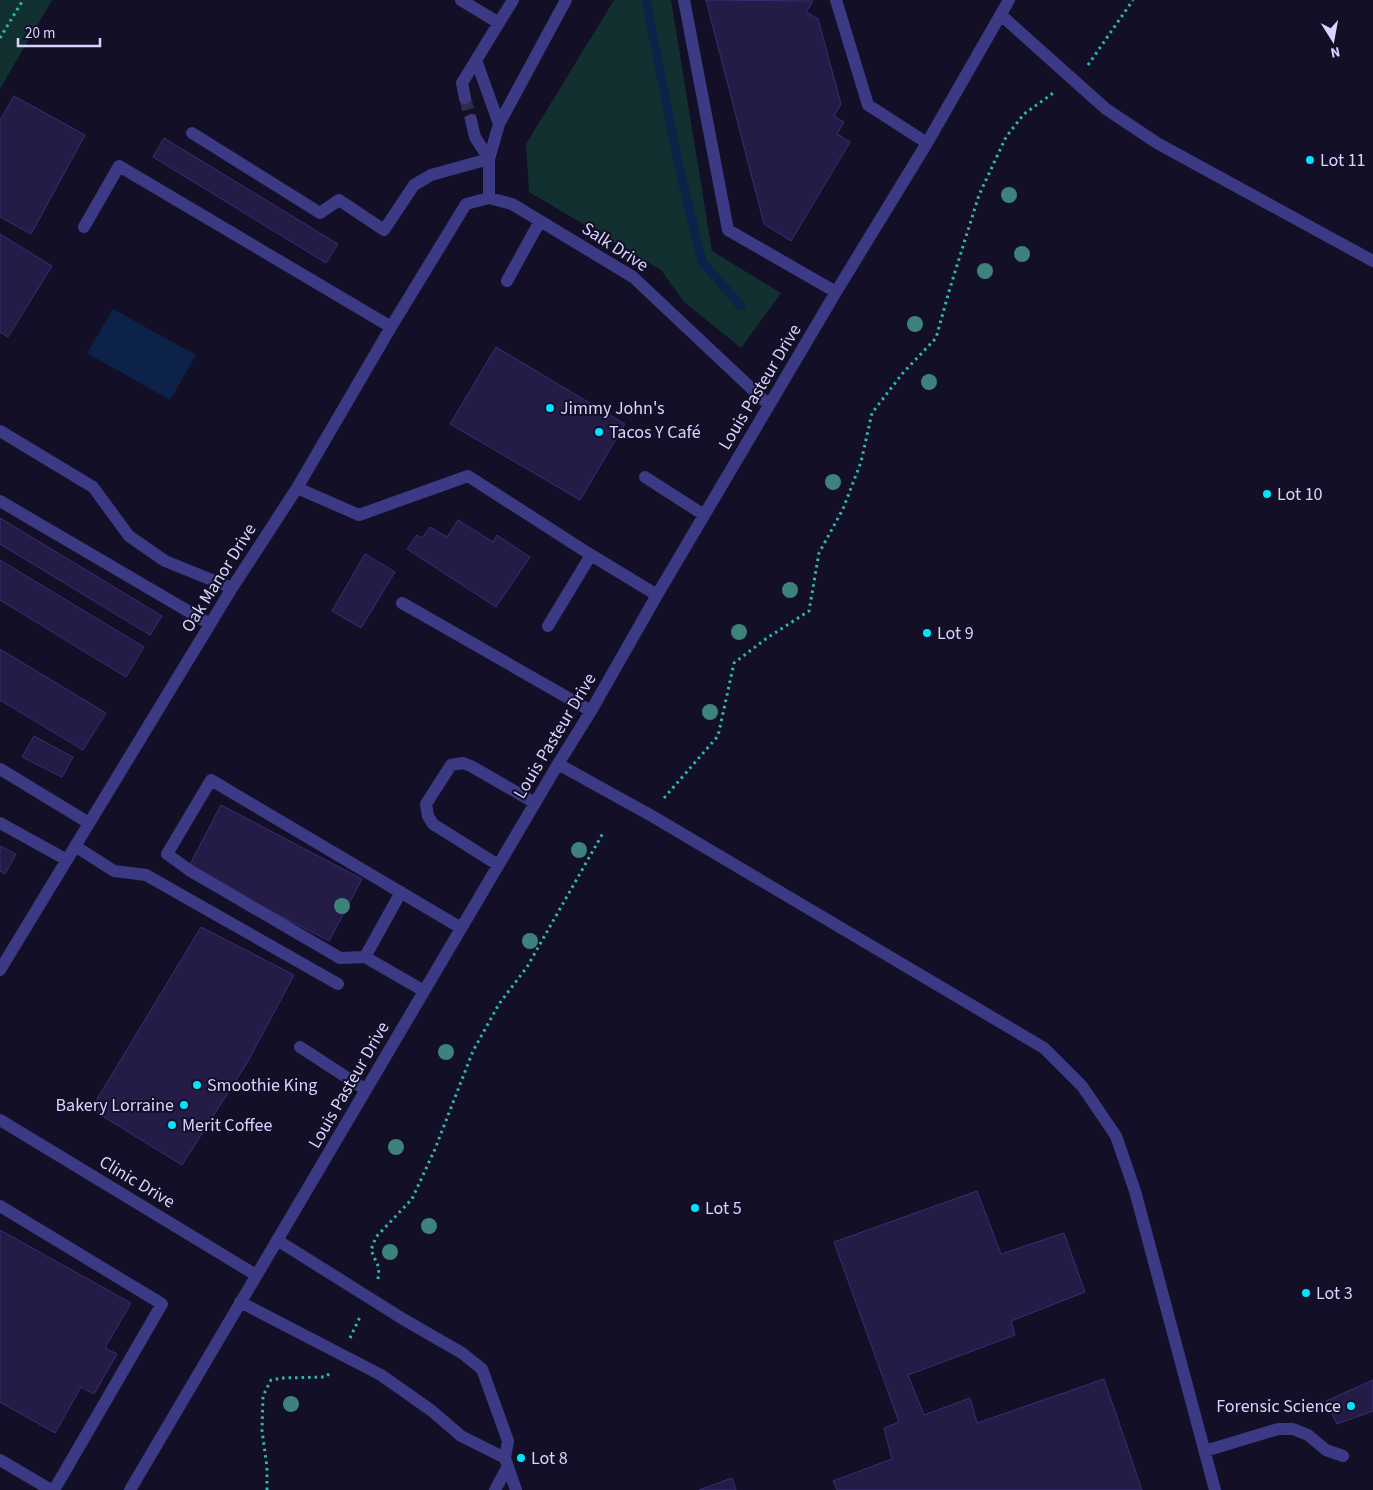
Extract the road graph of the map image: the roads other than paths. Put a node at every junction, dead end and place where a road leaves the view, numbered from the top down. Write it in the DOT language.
graph roads {
  1 [pos="461,0"];
  2 [pos="512,0"];
  3 [pos="566,0"];
  4 [pos="684,0"];
  5 [pos="836,0"];
  6 [pos="1009,0"];
  7 [pos="1000,14"];
  8 [pos="499,23"];
  9 [pos="476,60"];
  10 [pos="465,98"];
  11 [pos="471,120"];
  12 [pos="499,124"];
  13 [pos="192,133"];
  14 [pos="927,143"];
  15 [pos="489,159"];
  16 [pos="489,198"];
  17 [pos="540,221"];
  18 [pos="84,227"];
  19 [pos="1373,261"];
  20 [pos="507,281"];
  21 [pos="836,292"];
  22 [pos="391,327"];
  23 [pos="769,405"];
  24 [pos="0,431"];
  25 [pos="645,477"];
  26 [pos="297,488"];
  27 [pos="0,501"];
  28 [pos="704,515"];
  29 [pos="590,555"];
  30 [pos="232,588"];
  31 [pos="657,594"];
  32 [pos="402,602"];
  33 [pos="210,624"];
  34 [pos="548,626"];
  35 [pos="591,711"];
  36 [pos="558,764"];
  37 [pos="0,769"];
  38 [pos="535,803"];
  39 [pos="0,823"];
  40 [pos="89,823"];
  41 [pos="75,846"];
  42 [pos="67,860"];
  43 [pos="498,865"];
  44 [pos="402,892"];
  45 [pos="461,928"];
  46 [pos="365,957"];
  47 [pos="0,970"];
  48 [pos="338,984"];
  49 [pos="424,991"];
  50 [pos="300,1047"];
  51 [pos="366,1090"];
  52 [pos="1,1121"];
  53 [pos="0,1206"];
  54 [pos="277,1240"];
  55 [pos="256,1275"];
  56 [pos="240,1302"];
  57 [pos="1204,1451"];
  58 [pos="1343,1456"];
  59 [pos="0,1460"];
  60 [pos="507,1462"];
  61 [pos="53,1490"];
  62 [pos="130,1490"];
  63 [pos="494,1490"];
  64 [pos="516,1490"];
  65 [pos="1215,1490"];
  1 -- 8 [label="street"];
  2 -- 8 [label="street"];
  3 -- 12 [label="street"];
  4 -- 21 [label="street"];
  5 -- 14 [label="street"];
  6 -- 7 [label="street, Louis Pasteur Drive"];
  7 -- 14 [label="street, Louis Pasteur Drive"];
  7 -- 19 [label="street"];
  8 -- 9 [label="street"];
  9 -- 10 [label="street"];
  9 -- 12 [label="street"];
  11 -- 15 [label="street"];
  12 -- 15 [label="street"];
  13 -- 15 [label="street"];
  14 -- 21 [label="street, Louis Pasteur Drive"];
  15 -- 16 [label="street"];
  16 -- 17 [label="street, Salk Drive"];
  16 -- 22 [label="street, Oak Manor Drive"];
  17 -- 20 [label="street"];
  17 -- 23 [label="street, Salk Drive"];
  18 -- 22 [label="street"];
  21 -- 23 [label="street, Louis Pasteur Drive"];
  22 -- 26 [label="street, Oak Manor Drive"];
  23 -- 28 [label="street, Louis Pasteur Drive"];
  24 -- 30 [label="street"];
  25 -- 28 [label="street"];
  26 -- 29 [label="street"];
  26 -- 30 [label="street, Oak Manor Drive"];
  27 -- 33 [label="street"];
  28 -- 31 [label="street, Louis Pasteur Drive"];
  29 -- 31 [label="street"];
  29 -- 34 [label="street"];
  30 -- 33 [label="street, Oak Manor Drive"];
  31 -- 35 [label="street, Louis Pasteur Drive"];
  32 -- 35 [label="street"];
  33 -- 40 [label="street, Oak Manor Drive"];
  35 -- 36 [label="street, Louis Pasteur Drive"];
  36 -- 38 [label="street, Louis Pasteur Drive"];
  36 -- 57 [label="street"];
  37 -- 40 [label="street"];
  38 -- 43 [label="street, Louis Pasteur Drive"];
  38 -- 43 [label="street"];
  39 -- 42 [label="street"];
  40 -- 41 [label="street, Oak Manor Drive"];
  41 -- 42 [label="street, Oak Manor Drive"];
  41 -- 48 [label="street"];
  42 -- 47 [label="street, Oak Manor Drive"];
  43 -- 45 [label="street, Louis Pasteur Drive"];
  44 -- 45 [label="street"];
  44 -- 46 [label="street"];
  44 -- 46 [label="street"];
  45 -- 49 [label="street, Louis Pasteur Drive"];
  46 -- 49 [label="street"];
  49 -- 51 [label="street, Louis Pasteur Drive"];
  50 -- 51 [label="street"];
  51 -- 54 [label="street, Louis Pasteur Drive"];
  52 -- 55 [label="street, Clinic Drive"];
  53 -- 61 [label="street"];
  54 -- 55 [label="street, Louis Pasteur Drive"];
  54 -- 60 [label="street"];
  55 -- 56 [label="street, Louis Pasteur Drive"];
  56 -- 60 [label="street"];
  56 -- 62 [label="street, Louis Pasteur Drive"];
  57 -- 58 [label="street"];
  57 -- 65 [label="street"];
  59 -- 61 [label="street"];
  60 -- 63 [label="street"];
  60 -- 64 [label="street"];
}
